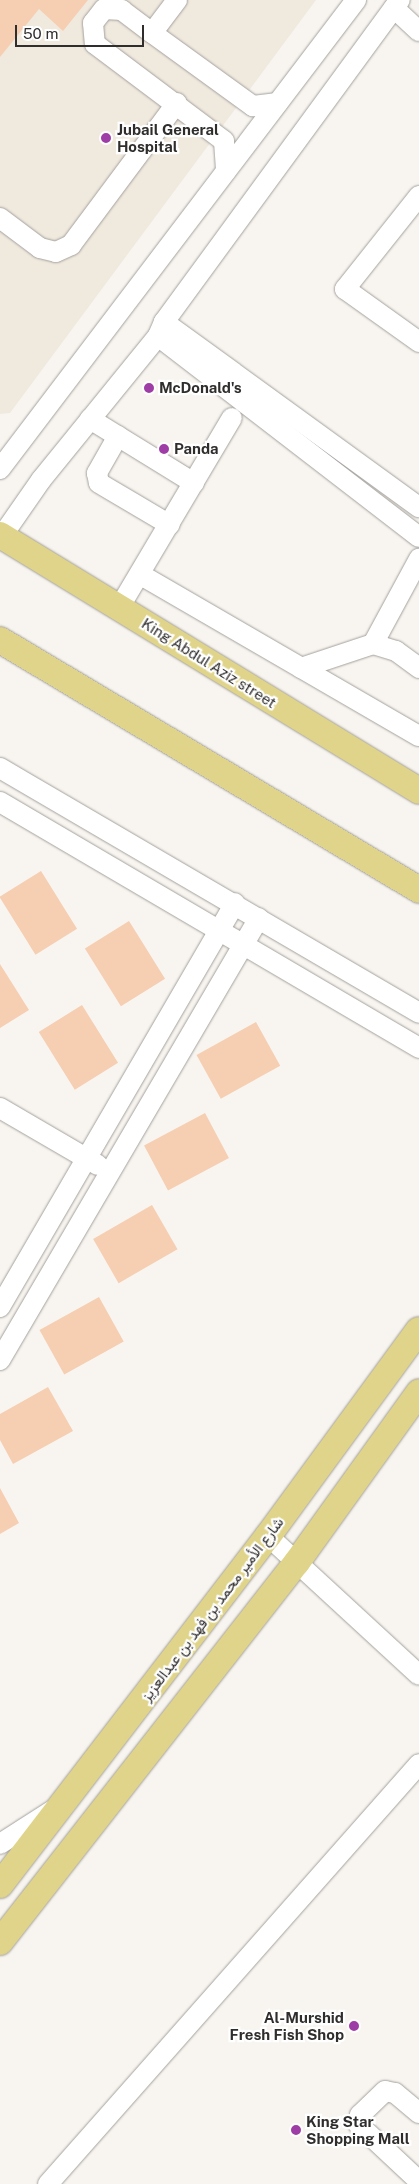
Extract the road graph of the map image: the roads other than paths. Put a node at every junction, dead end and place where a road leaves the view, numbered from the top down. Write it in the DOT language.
graph roads {
  1 [pos="177,0"];
  2 [pos="356,0"];
  3 [pos="397,4"];
  4 [pos="108,5"];
  5 [pos="419,31"];
  6 [pos="152,33"];
  7 [pos="177,103"];
  8 [pos="278,103"];
  9 [pos="226,171"];
  10 [pos="419,196"];
  11 [pos="0,218"];
  12 [pos="161,329"];
  13 [pos="419,342"];
  14 [pos="232,418"];
  15 [pos="90,419"];
  16 [pos="118,436"];
  17 [pos="3,463"];
  18 [pos="194,483"];
  19 [pos="416,498"];
  20 [pos="170,525"];
  21 [pos="1,536"];
  22 [pos="419,537"];
  23 [pos="419,559"];
  24 [pos="141,575"];
  25 [pos="119,608"];
  26 [pos="0,640"];
  27 [pos="373,644"];
  28 [pos="301,668"];
  29 [pos="419,668"];
  30 [pos="419,736"];
  31 [pos="0,768"];
  32 [pos="419,791"];
  33 [pos="0,802"];
  34 [pos="419,890"];
  35 [pos="235,904"];
  36 [pos="259,918"];
  37 [pos="220,929"];
  38 [pos="243,943"];
  39 [pos="419,1013"];
  40 [pos="419,1048"];
  41 [pos="0,1108"];
  42 [pos="86,1158"];
  43 [pos="110,1172"];
  44 [pos="0,1307"];
  45 [pos="419,1330"];
  46 [pos="0,1360"];
  47 [pos="419,1392"];
  48 [pos="268,1536"];
  49 [pos="297,1562"];
  50 [pos="419,1675"];
  51 [pos="419,1764"];
  52 [pos="61,1805"];
  53 [pos="0,1844"];
  54 [pos="0,1884"];
  55 [pos="0,1942"];
  56 [pos="419,2113"];
  57 [pos="419,2181"];
  58 [pos="48,2184"];
  1 -- 6 [label="street"];
  2 -- 8 [label="street"];
  3 -- 5 [label="street"];
  3 -- 12 [label="street"];
  4 -- 6 [label="street"];
  4 -- 7 [label="street"];
  6 -- 8 [label="street"];
  7 -- 9 [label="street"];
  7 -- 11 [label="street"];
  8 -- 9 [label="street"];
  9 -- 17 [label="street"];
  10 -- 13 [label="street"];
  12 -- 15 [label="street"];
  12 -- 19 [label="street"];
  12 -- 22 [label="street"];
  14 -- 18 [label="street"];
  15 -- 16 [label="street"];
  15 -- 21 [label="street"];
  16 -- 18 [label="street"];
  16 -- 20 [label="street"];
  18 -- 20 [label="street"];
  20 -- 24 [label="street"];
  21 -- 25 [label="main road, King Abdul Aziz street"];
  23 -- 27 [label="street"];
  24 -- 25 [label="street"];
  24 -- 28 [label="street"];
  25 -- 32 [label="main road, King Abdul Aziz street"];
  26 -- 34 [label="main road"];
  27 -- 28 [label="street"];
  27 -- 29 [label="street"];
  28 -- 30 [label="street"];
  31 -- 35 [label="street"];
  33 -- 37 [label="street"];
  35 -- 36 [label="street"];
  35 -- 37 [label="street"];
  36 -- 38 [label="street"];
  36 -- 39 [label="street"];
  37 -- 38 [label="street"];
  37 -- 42 [label="street"];
  38 -- 40 [label="street"];
  38 -- 43 [label="street"];
  41 -- 42 [label="street"];
  42 -- 43 [label="street"];
  42 -- 44 [label="street"];
  43 -- 46 [label="street"];
  45 -- 48 [label="main road, شارع الأمير محمد بن فهد بن عبدالعزيز"];
  47 -- 49 [label="main road"];
  48 -- 49 [label="street"];
  48 -- 52 [label="main road, شارع الأمير محمد بن فهد بن عبدالعزيز"];
  49 -- 50 [label="street"];
  49 -- 55 [label="main road"];
  51 -- 58 [label="street"];
  52 -- 53 [label="street"];
  52 -- 54 [label="main road, شارع الأمير محمد بن فهد بن عبدالعزيز"];
  56 -- 57 [label="street"];
}
